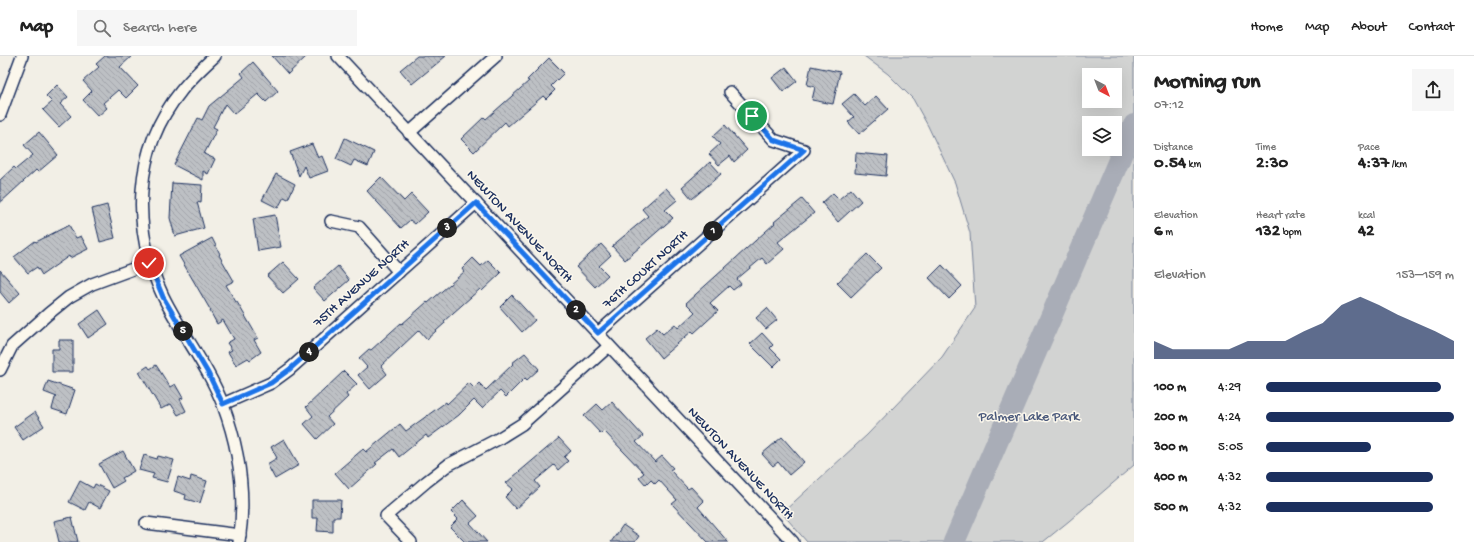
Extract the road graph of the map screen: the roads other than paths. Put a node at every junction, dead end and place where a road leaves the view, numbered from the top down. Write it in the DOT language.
graph roads {
  1 [pos="22,56"];
  2 [pos="215,56"];
  3 [pos="338,56"];
  4 [pos="496,56"];
  5 [pos="730,92"];
  6 [pos="0,115"];
  7 [pos="409,133"];
  8 [pos="476,203"];
  9 [pos="331,220"];
  10 [pos="149,263"];
  11 [pos="399,272"];
  12 [pos="598,333"];
  13 [pos="609,346"];
  14 [pos="0,370"];
  15 [pos="223,404"];
  16 [pos="146,523"];
  17 [pos="239,538"];
  18 [pos="411,542"];
  19 [pos="793,542"];
  1 -- 6 [label="street"];
  2 -- 10 [label="street"];
  3 -- 7 [label="street, NEWTON AVENUE NORTH"];
  4 -- 7 [label="street"];
  5 -- 12 [label="street, 76TH COURT NORTH"];
  7 -- 8 [label="street, NEWTON AVENUE NORTH"];
  8 -- 11 [label="street, 75TH AVENUE NORTH"];
  8 -- 12 [label="street, NEWTON AVENUE NORTH"];
  9 -- 11 [label="street"];
  10 -- 14 [label="street"];
  10 -- 15 [label="street"];
  11 -- 15 [label="street, 75TH AVENUE NORTH"];
  12 -- 13 [label="street, NEWTON AVENUE NORTH"];
  13 -- 18 [label="street"];
  13 -- 19 [label="street, NEWTON AVENUE NORTH"];
  15 -- 17 [label="street"];
  16 -- 17 [label="street"];
}
